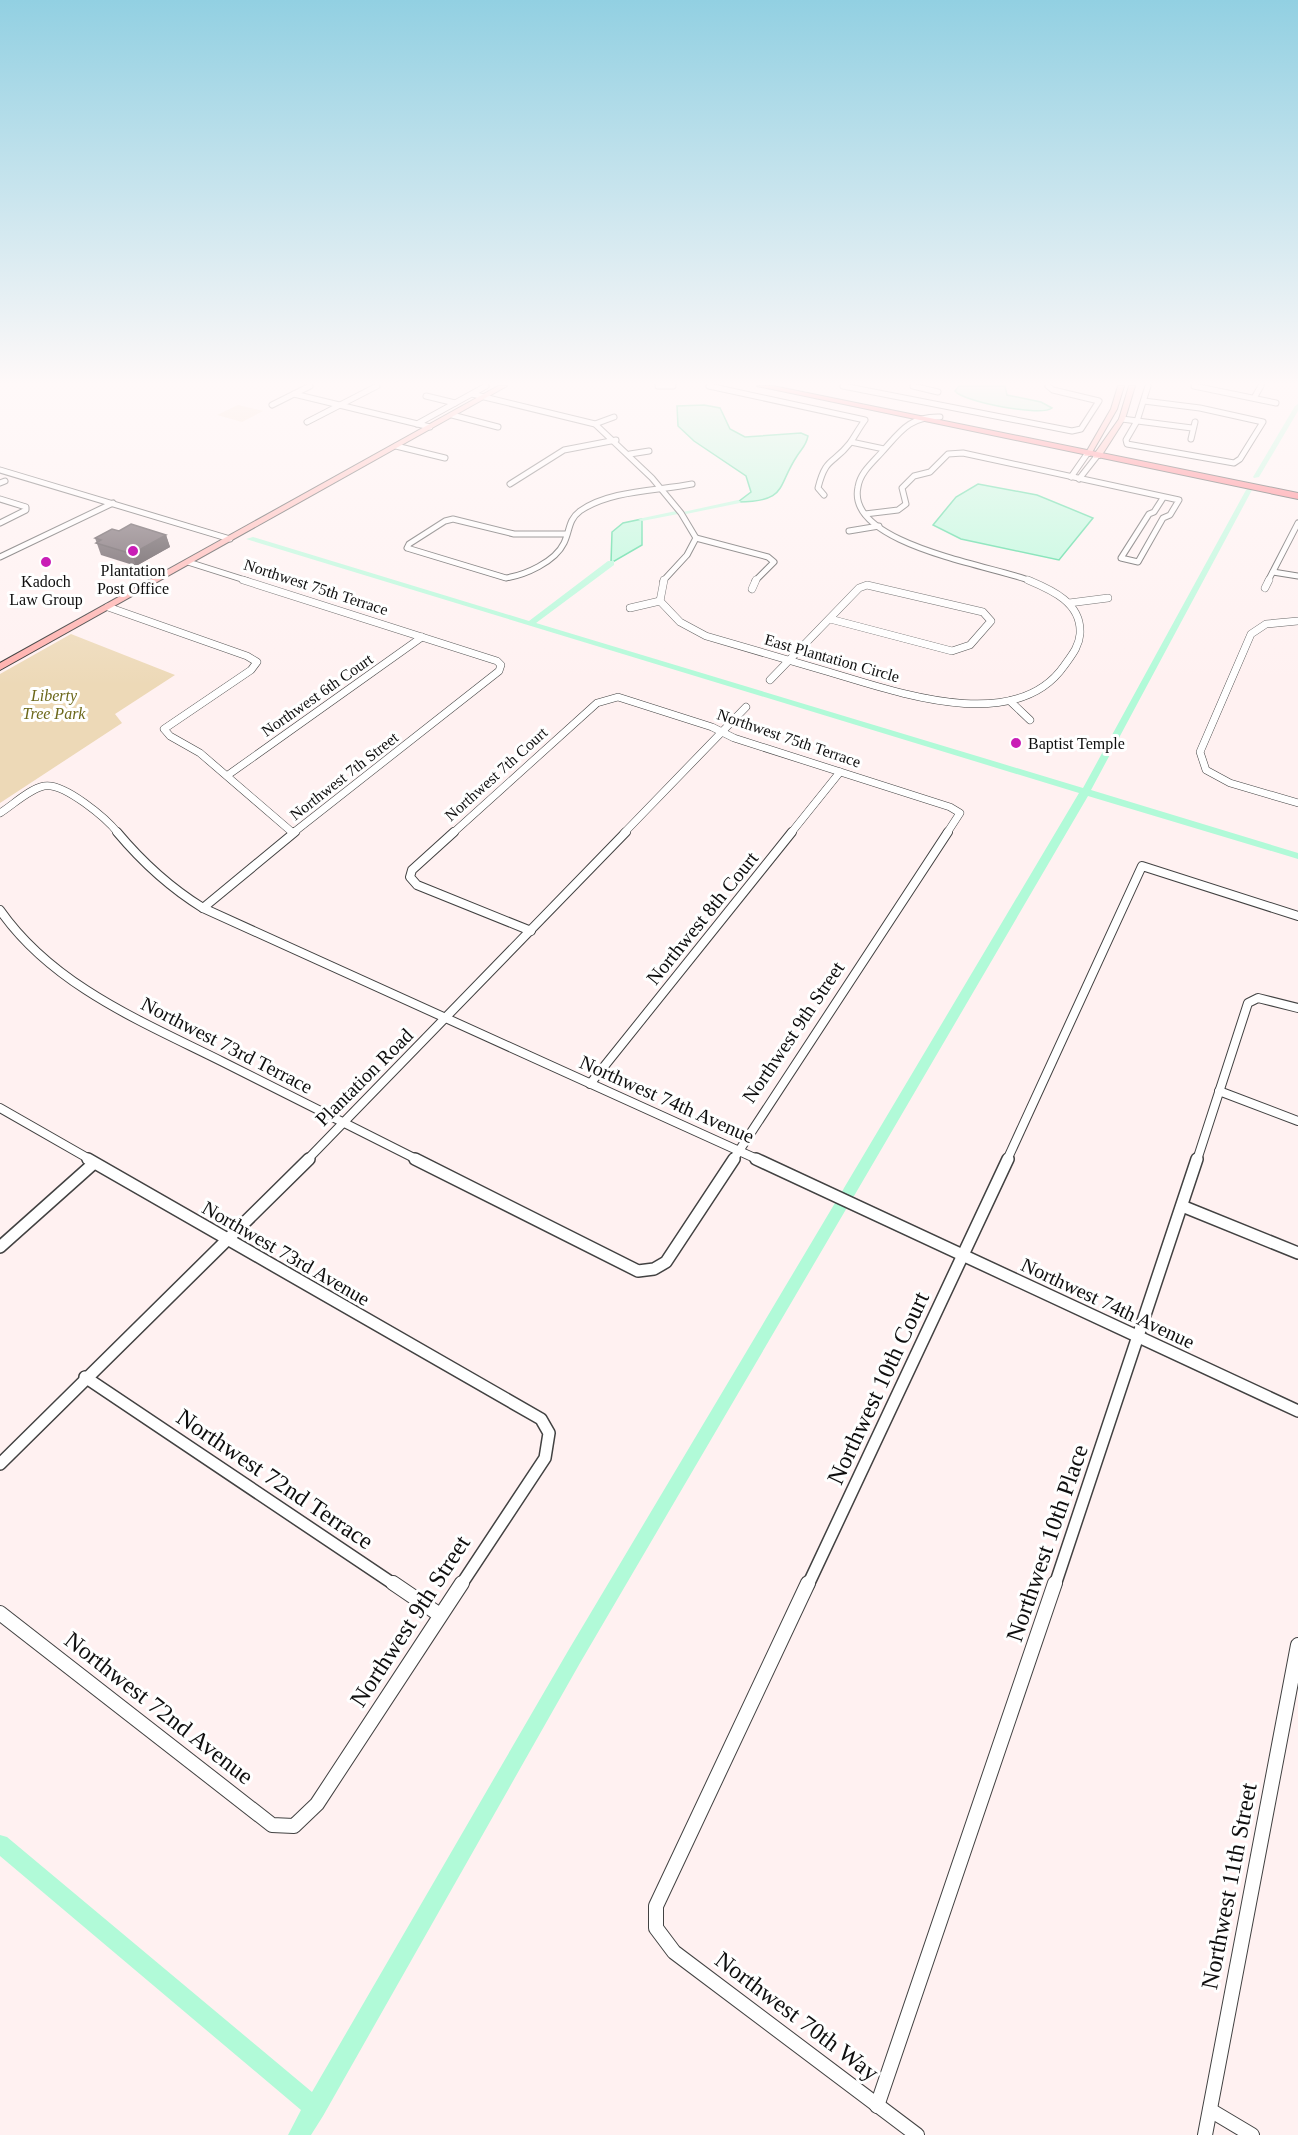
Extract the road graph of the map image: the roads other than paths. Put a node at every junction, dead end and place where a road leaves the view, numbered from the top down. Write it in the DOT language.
graph roads {
  1 [pos="54,486"];
  2 [pos="325,486"];
  3 [pos="657,486"];
  4 [pos="685,486"];
  5 [pos="819,486"];
  6 [pos="857,486"];
  7 [pos="904,486"];
  8 [pos="1108,486"];
  9 [pos="1250,486"];
  10 [pos="1275,486"];
  11 [pos="1298,490"];
  12 [pos="661,491"];
  13 [pos="824,495"];
  14 [pos="1298,496"];
  15 [pos="1163,498"];
  16 [pos="0,499"];
  17 [pos="113,503"];
  18 [pos="865,514"];
  19 [pos="0,523"];
  20 [pos="1298,523"];
  21 [pos="879,526"];
  22 [pos="849,531"];
  23 [pos="565,534"];
  24 [pos="696,538"];
  25 [pos="230,539"];
  26 [pos="0,557"];
  27 [pos="188,562"];
  28 [pos="1273,573"];
  29 [pos="1298,576"];
  30 [pos="1264,588"];
  31 [pos="752,589"];
  32 [pos="1108,598"];
  33 [pos="660,601"];
  34 [pos="1069,603"];
  35 [pos="108,607"];
  36 [pos="630,608"];
  37 [pos="830,619"];
  38 [pos="1298,621"];
  39 [pos="422,637"];
  40 [pos="789,660"];
  41 [pos="501,665"];
  42 [pos="0,667"];
  43 [pos="770,680"];
  44 [pos="607,698"];
  45 [pos="1010,700"];
  46 [pos="746,707"];
  47 [pos="1030,720"];
  48 [pos="722,732"];
  49 [pos="840,772"];
  50 [pos="228,775"];
  51 [pos="1298,802"];
  52 [pos="0,813"];
  53 [pos="960,813"];
  54 [pos="293,833"];
  55 [pos="203,908"];
  56 [pos="0,910"];
  57 [pos="1298,916"];
  58 [pos="531,932"];
  59 [pos="1298,1008"];
  60 [pos="446,1020"];
  61 [pos="590,1084"];
  62 [pos="1219,1091"];
  63 [pos="0,1108"];
  64 [pos="1298,1120"];
  65 [pos="343,1125"];
  66 [pos="737,1150"];
  67 [pos="93,1164"];
  68 [pos="1182,1206"];
  69 [pos="227,1239"];
  70 [pos="0,1247"];
  71 [pos="1298,1253"];
  72 [pos="964,1254"];
  73 [pos="654,1269"];
  74 [pos="1139,1338"];
  75 [pos="86,1377"];
  76 [pos="1298,1411"];
  77 [pos="549,1433"];
  78 [pos="0,1464"];
  79 [pos="0,1613"];
  80 [pos="440,1615"];
  81 [pos="1298,1645"];
  82 [pos="294,1826"];
  83 [pos="656,1928"];
  84 [pos="877,2106"];
  85 [pos="1210,2110"];
  86 [pos="917,2135"];
  87 [pos="1205,2135"];
  88 [pos="1252,2135"];
  1 -- 17 [label="street"];
  2 -- 25 [label="street"];
  3 -- 12 [label="street"];
  4 -- 12 [label="street"];
  5 -- 13 [label="street"];
  6 -- 18 [label="street"];
  7 -- 18 [label="street"];
  8 -- 15 [label="street"];
  9 -- 14 [label="main road"];
  10 -- 11 [label="main road"];
  12 -- 23 [label="street"];
  12 -- 24 [label="street"];
  15 -- 15 [label="street"];
  16 -- 19 [label="street"];
  17 -- 25 [label="street"];
  17 -- 26 [label="street"];
  18 -- 21 [label="street"];
  20 -- 28 [label="street"];
  21 -- 22 [label="street"];
  21 -- 34 [label="street"];
  23 -- 23 [label="street"];
  24 -- 31 [label="street"];
  24 -- 33 [label="street"];
  25 -- 27 [label="street"];
  27 -- 35 [label="street"];
  27 -- 39 [label="street, Northwest 75th Terrace"];
  28 -- 29 [label="street"];
  28 -- 30 [label="street"];
  32 -- 34 [label="street"];
  33 -- 36 [label="street"];
  33 -- 40 [label="street, East Plantation Circle"];
  34 -- 45 [label="street, East Plantation Circle"];
  35 -- 42 [label="street"];
  35 -- 50 [label="street"];
  37 -- 37 [label="street"];
  37 -- 40 [label="street"];
  38 -- 51 [label="street"];
  39 -- 41 [label="street, Northwest 75th Terrace"];
  39 -- 50 [label="street, Northwest 6th Court"];
  40 -- 43 [label="street"];
  40 -- 45 [label="street, East Plantation Circle"];
  41 -- 54 [label="street, Northwest 7th Street"];
  44 -- 48 [label="street, Northwest 75th Terrace"];
  44 -- 58 [label="street, Northwest 7th Court"];
  45 -- 47 [label="street"];
  46 -- 48 [label="street, Plantation Road"];
  48 -- 49 [label="street, Northwest 75th Terrace"];
  48 -- 58 [label="street, Plantation Road"];
  49 -- 53 [label="street, Northwest 75th Terrace"];
  49 -- 61 [label="street, Northwest 8th Court"];
  50 -- 54 [label="street"];
  52 -- 55 [label="street, Northwest 74th Avenue"];
  53 -- 66 [label="street, Northwest 9th Street"];
  54 -- 55 [label="street, Northwest 7th Street"];
  55 -- 60 [label="street, Northwest 74th Avenue"];
  56 -- 65 [label="street, Northwest 73rd Terrace"];
  57 -- 72 [label="street, Northwest 10th Court"];
  58 -- 60 [label="street, Plantation Road"];
  59 -- 62 [label="street, Northwest 10th Place"];
  60 -- 61 [label="street, Northwest 74th Avenue"];
  60 -- 65 [label="street, Plantation Road"];
  61 -- 66 [label="street, Northwest 74th Avenue"];
  62 -- 64 [label="street"];
  62 -- 68 [label="street, Northwest 10th Place"];
  63 -- 67 [label="street, Northwest 73rd Avenue"];
  65 -- 69 [label="street, Plantation Road"];
  65 -- 73 [label="street, Northwest 73rd Terrace"];
  66 -- 72 [label="street, Northwest 74th Avenue"];
  66 -- 73 [label="street, Northwest 9th Street"];
  67 -- 69 [label="street, Northwest 73rd Avenue"];
  67 -- 70 [label="street"];
  68 -- 71 [label="street"];
  68 -- 74 [label="street, Northwest 10th Place"];
  69 -- 75 [label="street, Plantation Road"];
  69 -- 77 [label="street, Northwest 73rd Avenue"];
  72 -- 74 [label="street, Northwest 74th Avenue"];
  72 -- 83 [label="street, Northwest 10th Court"];
  74 -- 76 [label="street, Northwest 74th Avenue"];
  74 -- 84 [label="street, Northwest 10th Place"];
  75 -- 78 [label="street, Plantation Road"];
  75 -- 80 [label="street, Northwest 72nd Terrace"];
  77 -- 80 [label="street, Northwest 9th Street"];
  79 -- 82 [label="street, Northwest 72nd Avenue"];
  80 -- 82 [label="street, Northwest 9th Street"];
  81 -- 85 [label="street, Northwest 11th Street"];
  83 -- 84 [label="street, Northwest 70th Way"];
  84 -- 86 [label="street, Northwest 70th Way"];
  85 -- 87 [label="street, Northwest 11th Street"];
  85 -- 88 [label="street"];
}
